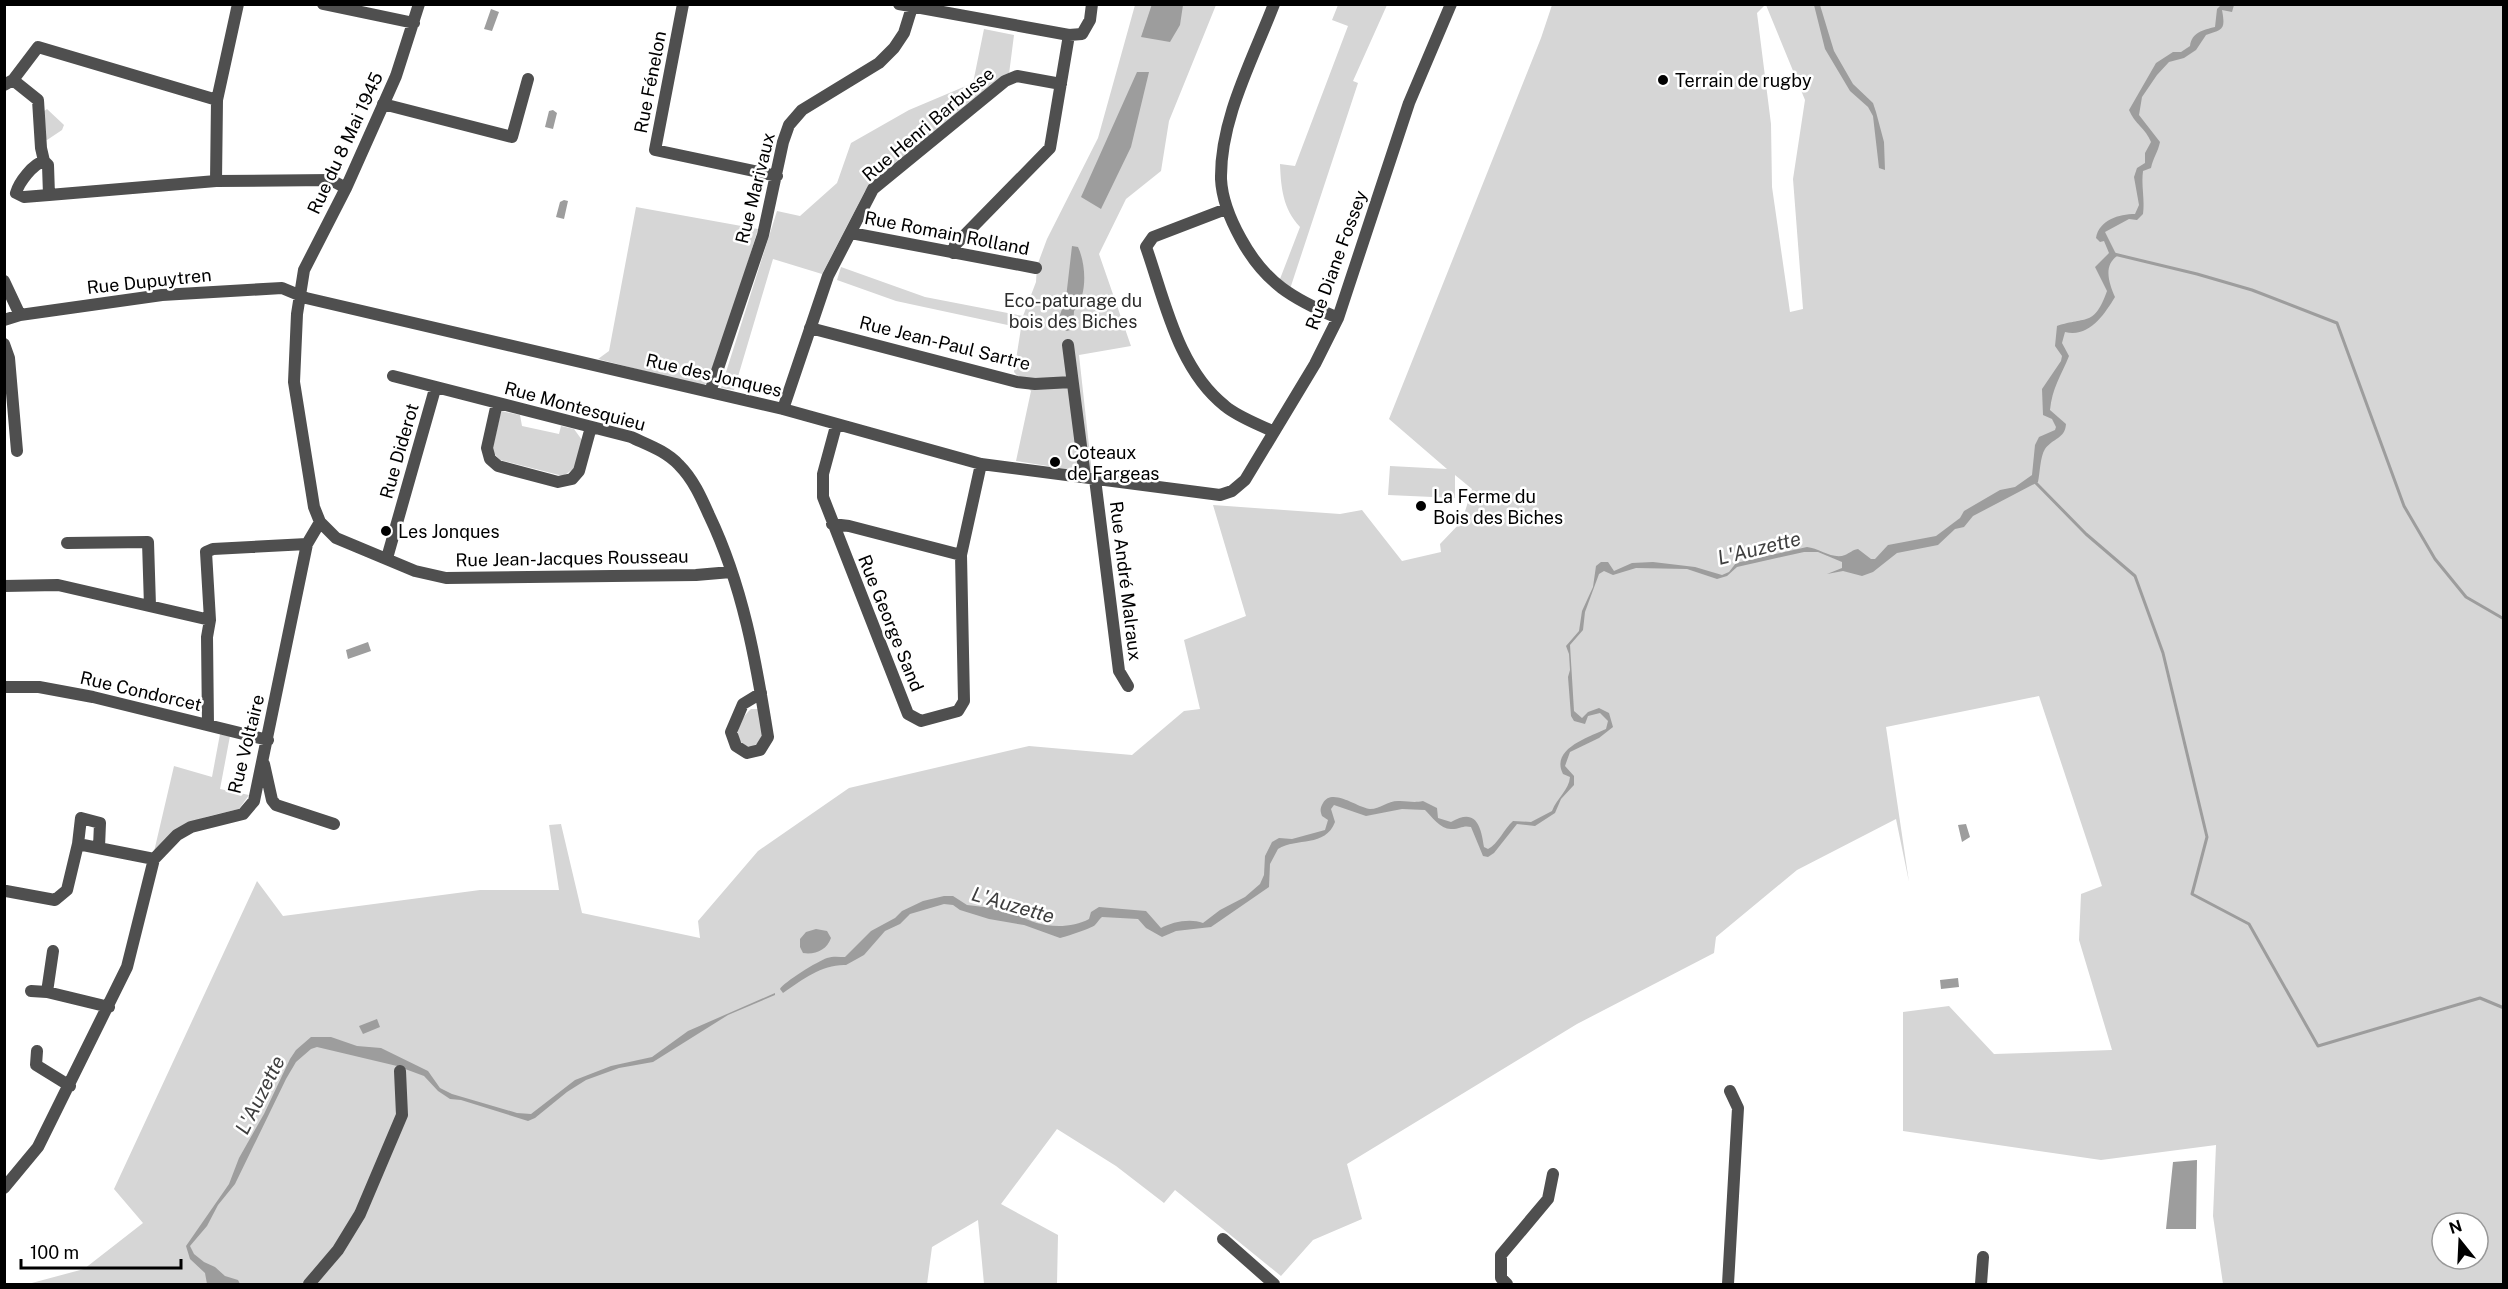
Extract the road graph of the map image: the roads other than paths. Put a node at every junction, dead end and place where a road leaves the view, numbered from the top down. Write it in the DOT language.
graph roads {
  1 [pos="238,4"];
  2 [pos="323,4"];
  3 [pos="419,4"];
  4 [pos="683,4"];
  5 [pos="898,4"];
  6 [pos="1092,4"];
  7 [pos="1274,4"];
  8 [pos="1450,4"];
  9 [pos="913,6"];
  10 [pos="414,23"];
  11 [pos="1076,34"];
  12 [pos="528,79"];
  13 [pos="9,82"];
  14 [pos="1061,84"];
  15 [pos="217,100"];
  16 [pos="383,104"];
  17 [pos="44,161"];
  18 [pos="777,176"];
  19 [pos="216,181"];
  20 [pos="346,188"];
  21 [pos="49,195"];
  22 [pos="1226,209"];
  23 [pos="851,233"];
  24 [pos="953,253"];
  25 [pos="1036,268"];
  26 [pos="4,281"];
  27 [pos="282,288"];
  28 [pos="299,294"];
  29 [pos="20,315"];
  30 [pos="1338,318"];
  31 [pos="4,320"];
  32 [pos="810,328"];
  33 [pos="4,344"];
  34 [pos="1068,345"];
  35 [pos="393,376"];
  36 [pos="1072,382"];
  37 [pos="435,389"];
  38 [pos="710,392"];
  39 [pos="497,403"];
  40 [pos="783,409"];
  41 [pos="836,426"];
  42 [pos="591,427"];
  43 [pos="10,430"];
  44 [pos="1274,432"];
  45 [pos="17,451"];
  46 [pos="981,464"];
  47 [pos="1090,478"];
  48 [pos="1139,484"];
  49 [pos="320,522"];
  50 [pos="832,524"];
  51 [pos="67,543"];
  52 [pos="307,544"];
  53 [pos="961,555"];
  54 [pos="387,558"];
  55 [pos="731,572"];
  56 [pos="4,586"];
  57 [pos="150,606"];
  58 [pos="210,620"];
  59 [pos="1128,686"];
  60 [pos="4,687"];
  61 [pos="761,693"];
  62 [pos="208,725"];
  63 [pos="268,740"];
  64 [pos="263,760"];
  65 [pos="334,824"];
  66 [pos="78,844"];
  67 [pos="99,847"];
  68 [pos="154,859"];
  69 [pos="6,891"];
  70 [pos="53,951"];
  71 [pos="31,991"];
  72 [pos="47,992"];
  73 [pos="109,1007"];
  74 [pos="37,1051"];
  75 [pos="400,1071"];
  76 [pos="70,1086"];
  77 [pos="1730,1091"];
  78 [pos="1553,1174"];
  79 [pos="4,1188"];
  80 [pos="1223,1239"];
  81 [pos="1983,1257"];
  82 [pos="309,1284"];
  83 [pos="1274,1284"];
  84 [pos="1507,1284"];
  85 [pos="1728,1284"];
  86 [pos="1981,1284"];
  1 -- 15 [label="street"];
  2 -- 10 [label="street"];
  3 -- 10 [label="street, Rue du 8 Mai 1945"];
  4 -- 18 [label="street, Rue Fénelon"];
  5 -- 9 [label="street"];
  6 -- 11 [label="street"];
  7 -- 22 [label="street"];
  8 -- 30 [label="street, Rue Diane Fossey"];
  9 -- 11 [label="street"];
  9 -- 18 [label="street, Rue Marivaux"];
  10 -- 16 [label="street, Rue du 8 Mai 1945"];
  11 -- 14 [label="street"];
  12 -- 16 [label="street"];
  13 -- 15 [label="street"];
  13 -- 17 [label="street"];
  14 -- 23 [label="street, Rue Henri Barbusse"];
  14 -- 24 [label="street"];
  15 -- 19 [label="street"];
  16 -- 20 [label="street, Rue du 8 Mai 1945"];
  17 -- 21 [label="street"];
  17 -- 21 [label="street"];
  18 -- 38 [label="street, Rue Marivaux"];
  19 -- 20 [label="street"];
  19 -- 21 [label="street"];
  20 -- 28 [label="street, Rue du 8 Mai 1945"];
  22 -- 30 [label="street"];
  22 -- 44 [label="street"];
  23 -- 24 [label="street, Rue Romain Rolland"];
  23 -- 32 [label="street, Rue Henri Barbusse"];
  24 -- 25 [label="street, Rue Romain Rolland"];
  26 -- 29 [label="street"];
  27 -- 28 [label="street, Rue des Jonques"];
  27 -- 29 [label="street, Rue Dupuytren"];
  28 -- 38 [label="street, Rue des Jonques"];
  28 -- 49 [label="street"];
  29 -- 31 [label="street, Rue Dupuytren"];
  30 -- 44 [label="street, Rue Diane Fossey"];
  32 -- 36 [label="street, Rue Jean-Paul Sartre"];
  32 -- 40 [label="street, Rue Henri Barbusse"];
  33 -- 43 [label="street"];
  34 -- 36 [label="street, Rue André Malraux"];
  35 -- 37 [label="street, Rue Montesquieu"];
  36 -- 47 [label="street, Rue André Malraux"];
  37 -- 39 [label="street, Rue Montesquieu"];
  37 -- 54 [label="street, Rue Diderot"];
  38 -- 40 [label="street, Rue des Jonques"];
  39 -- 42 [label="street, Rue Montesquieu"];
  39 -- 42 [label="street"];
  40 -- 41 [label="street, Rue des Jonques"];
  41 -- 46 [label="street, Rue des Jonques"];
  41 -- 50 [label="street, Rue George Sand"];
  42 -- 55 [label="street, Rue Montesquieu"];
  43 -- 45 [label="street"];
  44 -- 48 [label="street, Rue Diane Fossey"];
  46 -- 47 [label="street, Rue des Jonques"];
  46 -- 53 [label="street, Rue George Sand"];
  47 -- 48 [label="street, Rue des Jonques"];
  47 -- 59 [label="street, Rue André Malraux"];
  49 -- 52 [label="street, Rue Voltaire"];
  49 -- 54 [label="street, Rue Jean-Jacques Rousseau"];
  50 -- 53 [label="street"];
  50 -- 53 [label="street, Rue George Sand"];
  51 -- 57 [label="street"];
  52 -- 58 [label="street"];
  52 -- 63 [label="street, Rue Voltaire"];
  54 -- 55 [label="street, Rue Jean-Jacques Rousseau"];
  55 -- 61 [label="street, Rue Montesquieu"];
  56 -- 57 [label="street"];
  57 -- 58 [label="street"];
  58 -- 62 [label="street"];
  60 -- 62 [label="street, Rue Condorcet"];
  61 -- 61 [label="street, Rue Montesquieu"];
  62 -- 63 [label="street, Rue Condorcet"];
  63 -- 64 [label="street, Rue Voltaire"];
  64 -- 65 [label="street"];
  64 -- 68 [label="street, Rue Voltaire"];
  66 -- 67 [label="street"];
  66 -- 67 [label="street"];
  66 -- 69 [label="street"];
  67 -- 68 [label="street"];
  68 -- 73 [label="street, Rue Voltaire"];
  70 -- 72 [label="street"];
  71 -- 72 [label="street"];
  72 -- 73 [label="street"];
  73 -- 76 [label="street, Rue Voltaire"];
  74 -- 76 [label="street"];
  75 -- 82 [label="street"];
  76 -- 79 [label="street, Rue Voltaire"];
  77 -- 85 [label="street"];
  78 -- 84 [label="street"];
  80 -- 83 [label="street"];
  81 -- 86 [label="street"];
}
